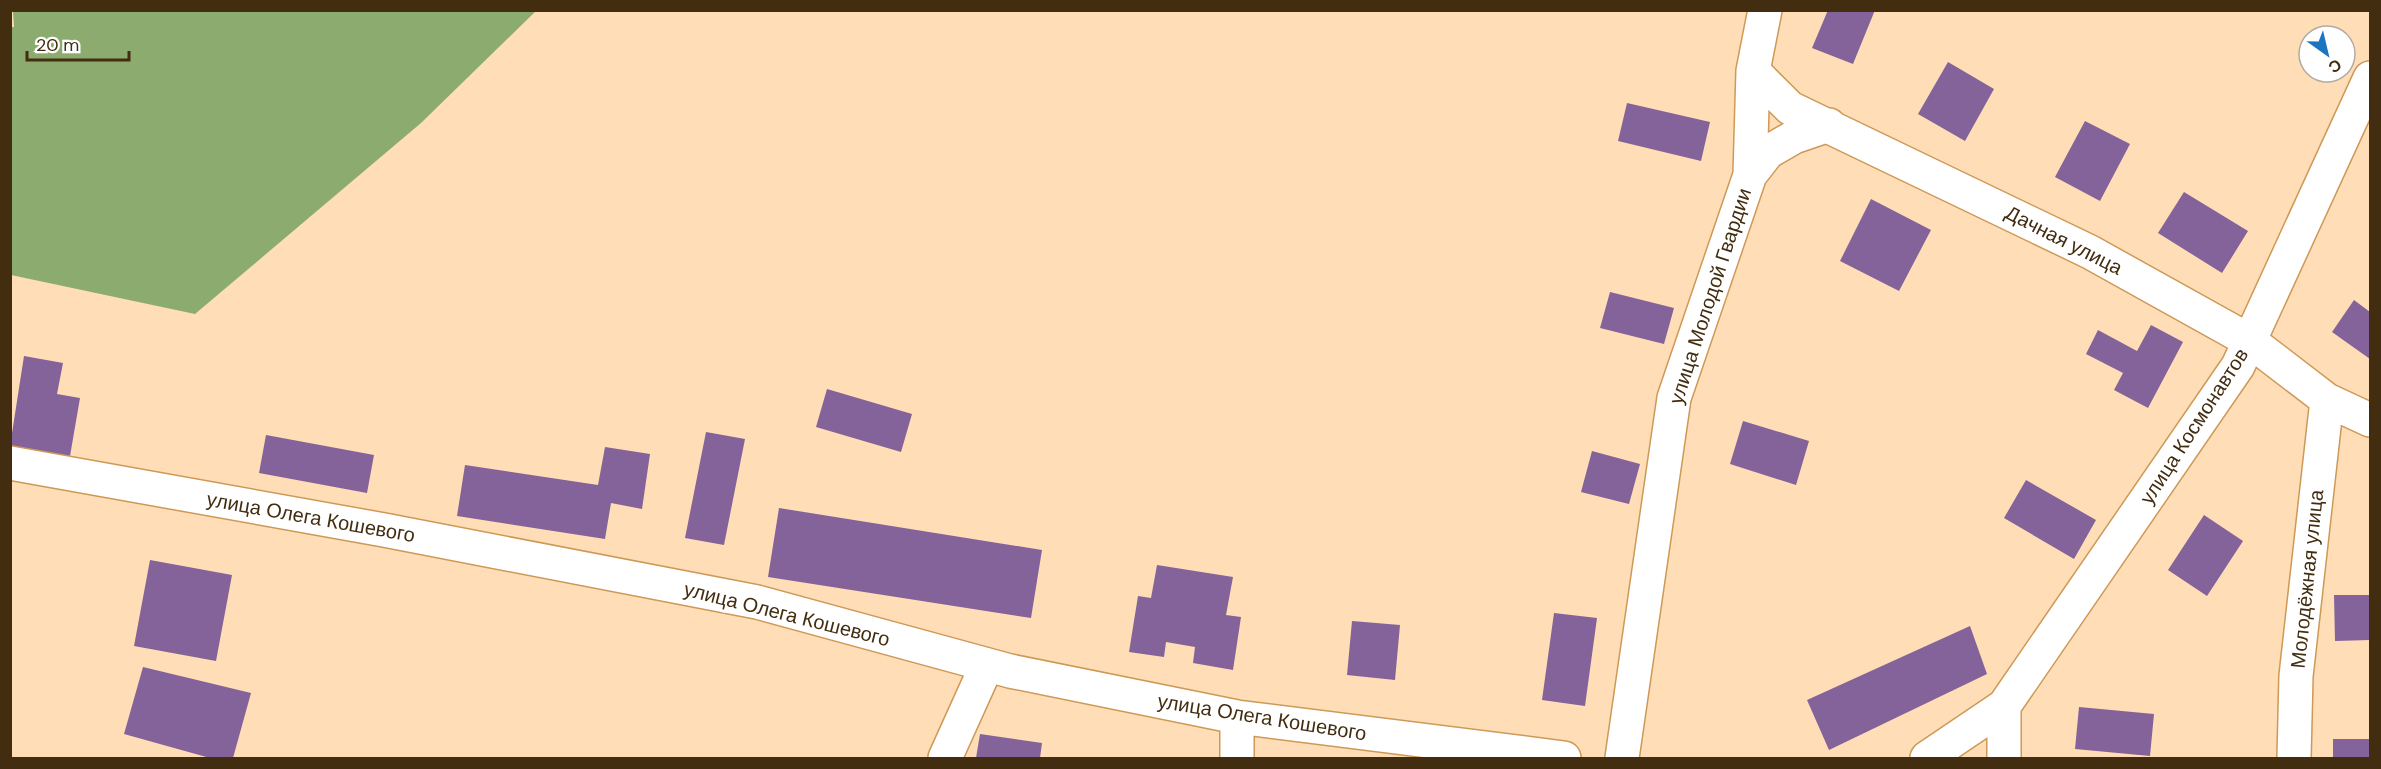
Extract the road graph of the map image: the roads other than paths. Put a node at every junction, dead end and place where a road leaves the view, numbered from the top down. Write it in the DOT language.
graph roads {
  1 [pos="1766,10"];
  2 [pos="1752,71"];
  3 [pos="2370,78"];
  4 [pos="1829,125"];
  5 [pos="1750,175"];
  6 [pos="2250,341"];
  7 [pos="2327,399"];
  8 [pos="2370,420"];
  9 [pos="10,463"];
  10 [pos="987,665"];
  11 [pos="2004,706"];
  12 [pos="1237,717"];
  13 [pos="945,759"];
  14 [pos="1237,759"];
  15 [pos="1564,759"];
  16 [pos="1622,759"];
  17 [pos="1927,759"];
  18 [pos="2004,759"];
  19 [pos="2294,759"];
  1 -- 2 [label="street, улица Молодой Гвардии"];
  2 -- 4 [label="street, Дачная улица"];
  2 -- 5 [label="street, улица Молодой Гвардии"];
  3 -- 6 [label="street, улица Космонавтов"];
  4 -- 5 [label="street"];
  4 -- 6 [label="street, Дачная улица"];
  5 -- 16 [label="street, улица Молодой Гвардии"];
  6 -- 7 [label="street, Дачная улица"];
  6 -- 11 [label="street, улица Космонавтов"];
  7 -- 8 [label="street, Дачная улица"];
  7 -- 19 [label="street, Молодёжная улица"];
  9 -- 10 [label="street, улица Олега Кошевого"];
  10 -- 12 [label="street, улица Олега Кошевого"];
  10 -- 13 [label="street"];
  11 -- 17 [label="street"];
  11 -- 18 [label="street"];
  12 -- 14 [label="street"];
  12 -- 15 [label="street, улица Олега Кошевого"];
}
